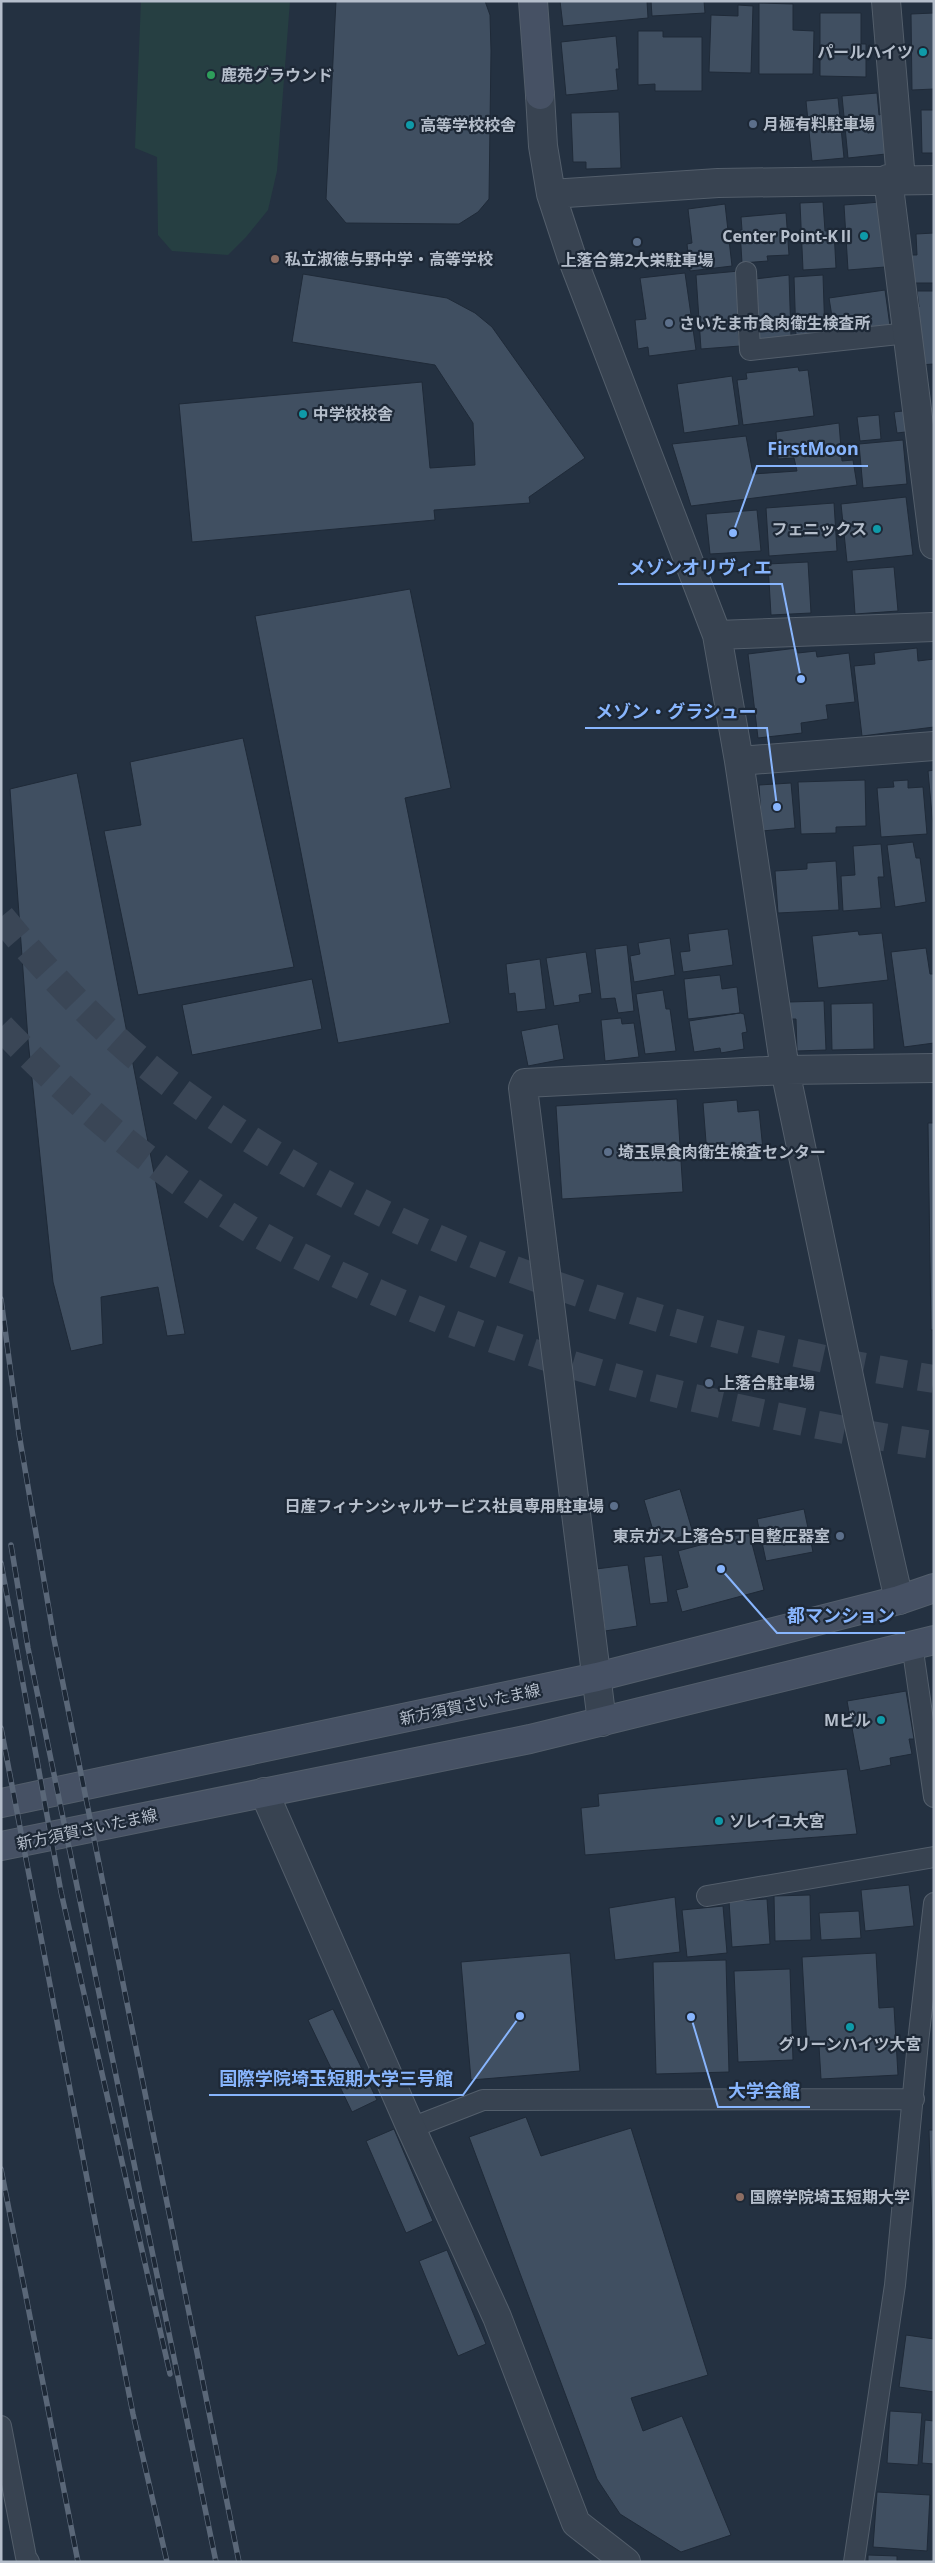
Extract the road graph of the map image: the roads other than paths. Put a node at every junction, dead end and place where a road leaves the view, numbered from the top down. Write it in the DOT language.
graph roads {
  1 [pos="533,1"];
  2 [pos="886,1"];
  3 [pos="540,95"];
  4 [pos="895,180"];
  5 [pos="934,180"];
  6 [pos="551,194"];
  7 [pos="746,272"];
  8 [pos="908,333"];
  9 [pos="934,545"];
  10 [pos="934,627"];
  11 [pos="717,634"];
  12 [pos="934,746"];
  13 [pos="739,762"];
  14 [pos="934,1068"];
  15 [pos="784,1070"];
  16 [pos="934,1588"];
  17 [pos="899,1600"];
  18 [pos="923,1642"];
  19 [pos="597,1677"];
  20 [pos="602,1722"];
  21 [pos="264,1792"];
  22 [pos="934,1797"];
  23 [pos="1,1803"];
  24 [pos="1,1846"];
  25 [pos="934,1857"];
  26 [pos="707,1896"];
  27 [pos="934,1903"];
  28 [pos="926,2042"];
  29 [pos="914,2099"];
  30 [pos="411,2128"];
  31 [pos="1,2426"];
  32 [pos="29,2562"];
  33 [pos="626,2562"];
  34 [pos="854,2562"];
  1 -- 3 [label="main road"];
  2 -- 4 [label="street"];
  3 -- 6 [label="street"];
  4 -- 5 [label="street"];
  4 -- 6 [label="street"];
  4 -- 8 [label="street"];
  6 -- 11 [label="street"];
  7 -- 8 [label="lane"];
  8 -- 9 [label="street"];
  10 -- 11 [label="street"];
  11 -- 13 [label="street"];
  12 -- 13 [label="street"];
  13 -- 15 [label="street"];
  14 -- 15 [label="street"];
  15 -- 17 [label="street"];
  15 -- 19 [label="street"];
  16 -- 17 [label="main road, 新方須賀さいたま線"];
  17 -- 19 [label="main road, 新方須賀さいたま線"];
  18 -- 20 [label="main road, 新方須賀さいたま線"];
  18 -- 22 [label="lane"];
  19 -- 20 [label="street"];
  19 -- 23 [label="main road, 新方須賀さいたま線"];
  20 -- 21 [label="main road, 新方須賀さいたま線"];
  21 -- 24 [label="main road, 新方須賀さいたま線"];
  21 -- 30 [label="street"];
  25 -- 26 [label="lane"];
  27 -- 28 [label="lane"];
  28 -- 29 [label="lane"];
  29 -- 30 [label="lane"];
  29 -- 34 [label="lane"];
  30 -- 33 [label="street"];
  31 -- 32 [label="lane"];
}
